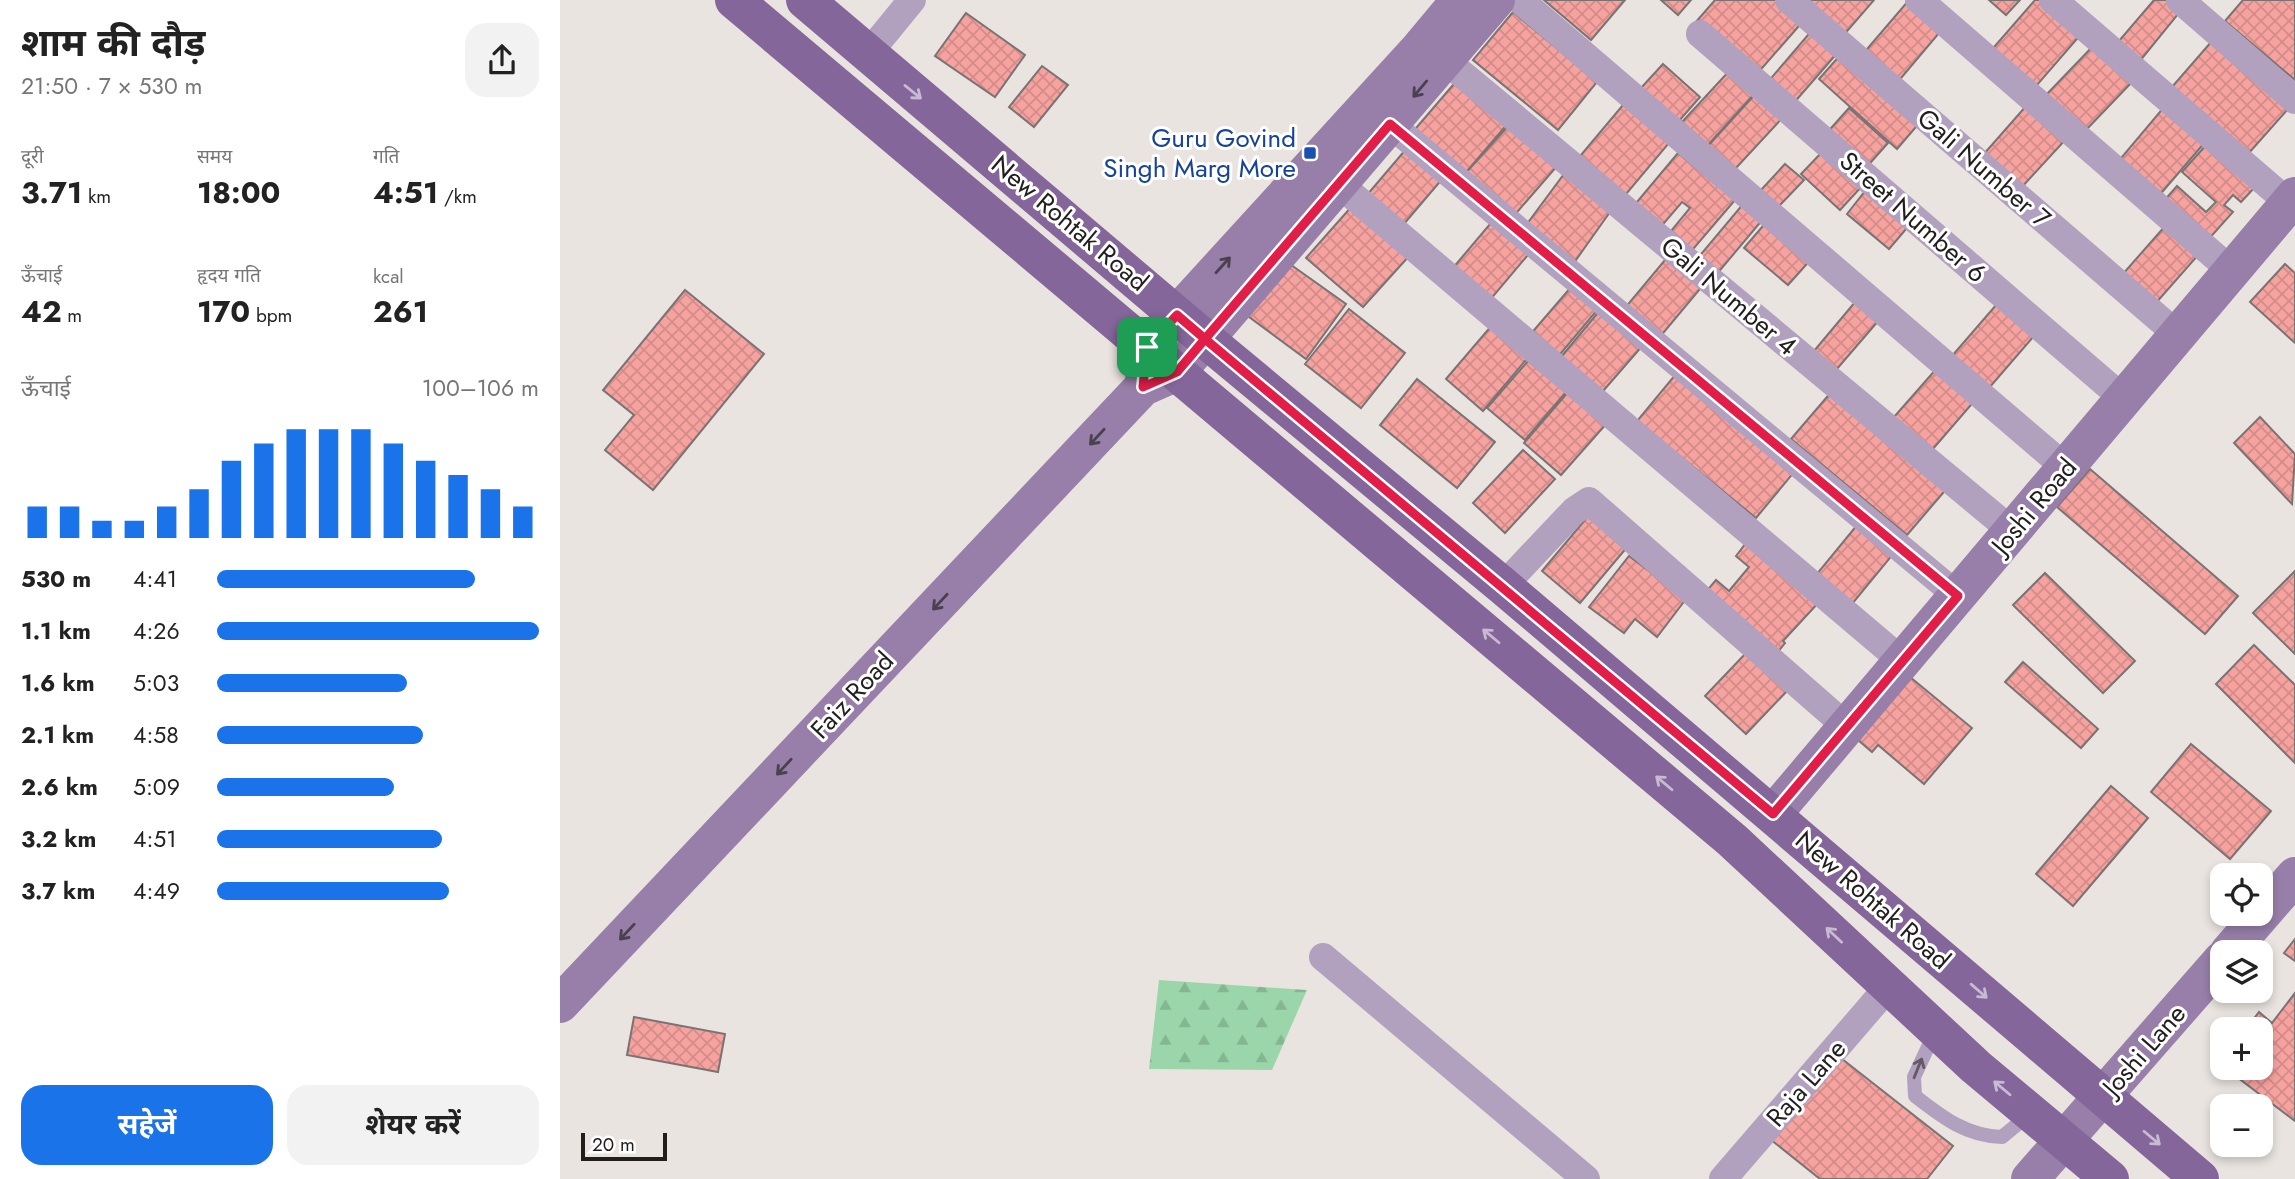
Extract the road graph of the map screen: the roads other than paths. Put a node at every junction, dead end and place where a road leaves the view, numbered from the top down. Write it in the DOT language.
graph roads {
  1 [pos="734,0"];
  2 [pos="805,0"];
  3 [pos="912,0"];
  4 [pos="1460,0"];
  5 [pos="1496,0"];
  6 [pos="1520,0"];
  7 [pos="1789,0"];
  8 [pos="1919,0"];
  9 [pos="2053,0"];
  10 [pos="2180,0"];
  11 [pos="1700,34"];
  12 [pos="867,55"];
  13 [pos="1445,60"];
  14 [pos="2295,100"];
  15 [pos="1390,124"];
  16 [pos="1339,184"];
  17 [pos="2292,200"];
  18 [pos="2233,272"];
  19 [pos="1191,327"];
  20 [pos="2178,335"];
  21 [pos="1147,347"];
  22 [pos="1160,379"];
  23 [pos="2125,400"];
  24 [pos="2066,468"];
  25 [pos="2012,531"];
  26 [pos="1503,586"];
  27 [pos="1958,596"];
  28 [pos="1901,660"];
  29 [pos="1847,727"];
  30 [pos="1773,814"];
  31 [pos="2290,892"];
  32 [pos="2241,940"];
  33 [pos="1323,957"];
  34 [pos="2210,974"];
  35 [pos="1889,986"];
  36 [pos="560,1004"];
  37 [pos="1936,1030"];
  38 [pos="2103,1097"];
  39 [pos="2031,1113"];
  40 [pos="2064,1140"];
  41 [pos="1586,1179"];
  42 [pos="1724,1179"];
  43 [pos="2030,1179"];
  44 [pos="2110,1179"];
  45 [pos="2200,1179"];
  1 -- 21 [label="main road, New Rohtak Road"];
  2 -- 12 [label="main road, New Rohtak Road"];
  3 -- 12 [label="street"];
  19 -- 4 [label="street, one-way"];
  5 -- 13 [label="street, Faiz Road"];
  6 -- 24 [label="street"];
  7 -- 20 [label="street, Gali Number 7"];
  8 -- 18 [label="street"];
  9 -- 17 [label="street"];
  10 -- 14 [label="street"];
  11 -- 23 [label="street, Street Number 6"];
  12 -- 19 [label="main road, New Rohtak Road, one-way"];
  13 -- 15 [label="street, Faiz Road, one-way"];
  13 -- 25 [label="street, Gali Number 4"];
  15 -- 16 [label="street, Faiz Road"];
  15 -- 27 [label="street"];
  16 -- 19 [label="street, Faiz Road"];
  16 -- 28 [label="street"];
  17 -- 18 [label="street, Joshi Road"];
  18 -- 20 [label="street, Joshi Road"];
  19 -- 21 [label="street"];
  19 -- 22 [label="street, Faiz Road"];
  19 -- 26 [label="main road, New Rohtak Road"];
  20 -- 23 [label="street, Joshi Road"];
  21 -- 22 [label="main road, New Rohtak Road"];
  35 -- 22 [label="main road, New Rohtak Road, one-way"];
  22 -- 36 [label="street, Faiz Road, one-way"];
  23 -- 24 [label="street, Joshi Road"];
  24 -- 25 [label="street, Joshi Road"];
  25 -- 27 [label="street, Joshi Road"];
  26 -- 29 [label="street"];
  26 -- 30 [label="main road, New Rohtak Road"];
  27 -- 28 [label="street, Joshi Road"];
  28 -- 29 [label="street, Joshi Road"];
  29 -- 30 [label="street, Joshi Road"];
  30 -- 38 [label="main road, New Rohtak Road, one-way"];
  31 -- 32 [label="street"];
  33 -- 41 [label="street"];
  34 -- 38 [label="street, Joshi Lane"];
  35 -- 37 [label="main road, New Rohtak Road"];
  35 -- 42 [label="street, Raja Lane"];
  39 -- 37 [label="main road, New Rohtak Road, one-way"];
  39 -- 37 [label="lane, one-way"];
  38 -- 40 [label="street, Joshi Lane"];
  38 -- 45 [label="main road, New Rohtak Road, one-way"];
  39 -- 40 [label="main road, New Rohtak Road"];
  40 -- 43 [label="street, Joshi Lane"];
  40 -- 44 [label="main road, New Rohtak Road"];
}
